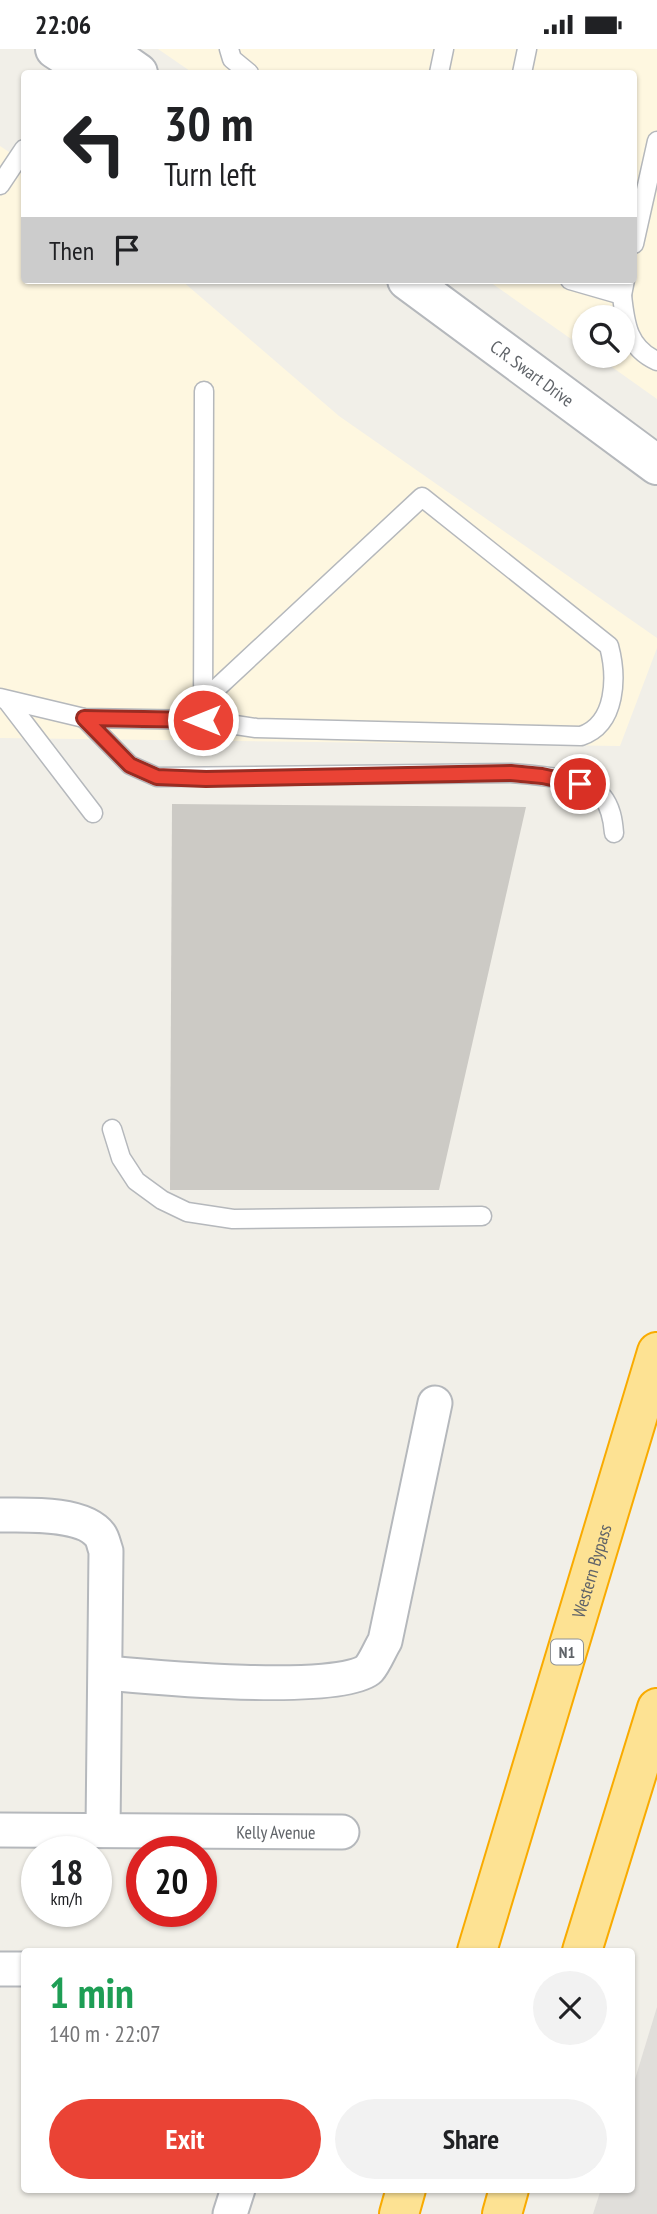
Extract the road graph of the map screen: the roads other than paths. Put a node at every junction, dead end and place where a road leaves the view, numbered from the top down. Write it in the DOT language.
graph roads {
  1 [pos="229,49"];
  2 [pos="444,49"];
  3 [pos="527,49"];
  4 [pos="83,60"];
  5 [pos="125,70"];
  6 [pos="245,70"];
  7 [pos="440,70"];
  8 [pos="523,70"];
  9 [pos="657,141"];
  10 [pos="21,154"];
  11 [pos="0,185"];
  12 [pos="637,231"];
  13 [pos="412,284"];
  14 [pos="601,284"];
  15 [pos="624,287"];
  16 [pos="657,361"];
  17 [pos="204,391"];
  18 [pos="657,465"];
  19 [pos="4,700"];
  20 [pos="203,701"];
  21 [pos="84,718"];
  22 [pos="203,720"];
  23 [pos="93,813"];
  24 [pos="614,833"];
  25 [pos="112,1129"];
  26 [pos="482,1216"];
  27 [pos="657,1352"];
  28 [pos="435,1403"];
  29 [pos="0,1515"];
  30 [pos="107,1673"];
  31 [pos="657,1708"];
  32 [pos="103,1830"];
  33 [pos="0,1831"];
  34 [pos="342,1832"];
  35 [pos="478,1948"];
  36 [pos="583,1948"];
  37 [pos="0,1969"];
  38 [pos="21,1969"];
  39 [pos="237,2193"];
  40 [pos="405,2193"];
  41 [pos="508,2193"];
  42 [pos="230,2214"];
  43 [pos="398,2214"];
  44 [pos="502,2214"];
  1 -- 6 [label="lane"];
  2 -- 7 [label="lane"];
  3 -- 8 [label="lane"];
  4 -- 5 [label="street"];
  9 -- 12 [label="lane"];
  10 -- 11 [label="lane"];
  13 -- 18 [label="street, C.R. Swart Drive"];
  14 -- 15 [label="lane"];
  15 -- 16 [label="lane"];
  17 -- 20 [label="lane"];
  19 -- 21 [label="lane"];
  19 -- 23 [label="lane"];
  20 -- 22 [label="lane"];
  20 -- 22 [label="lane"];
  21 -- 22 [label="lane"];
  21 -- 24 [label="lane"];
  25 -- 26 [label="lane"];
  27 -- 35 [label="highway, Western Bypass / N1"];
  28 -- 30 [label="street"];
  29 -- 30 [label="street"];
  30 -- 32 [label="street"];
  31 -- 36 [label="highway"];
  32 -- 33 [label="street, Kelly Avenue"];
  32 -- 34 [label="street, Kelly Avenue"];
  37 -- 38 [label="street"];
  39 -- 42 [label="street"];
  40 -- 43 [label="highway"];
  41 -- 44 [label="highway"];
}
